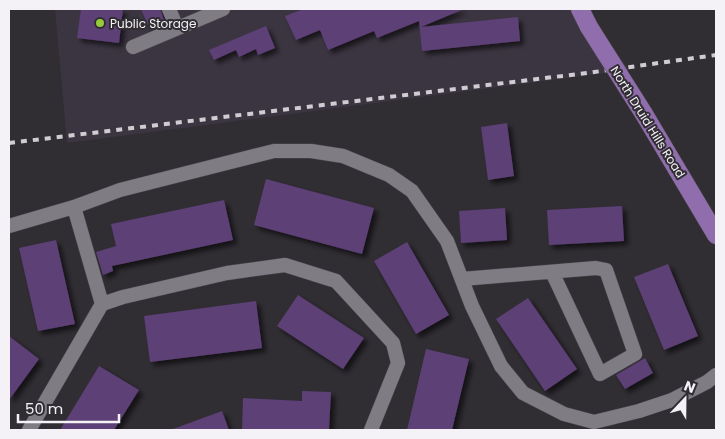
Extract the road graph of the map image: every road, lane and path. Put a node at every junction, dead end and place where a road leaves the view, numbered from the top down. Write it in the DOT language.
graph roads {
  1 [pos="169,9"];
  2 [pos="580,9"];
  3 [pos="215,10"];
  4 [pos="177,28"];
  5 [pos="133,47"];
  6 [pos="74,207"];
  7 [pos="9,226"];
  8 [pos="716,236"];
  9 [pos="552,272"];
  10 [pos="462,279"];
  11 [pos="102,304"];
  12 [pos="716,376"];
  13 [pos="29,430"];
  14 [pos="371,430"];
  1 -- 4 [label="street"];
  2 -- 8 [label="main road, North Druid Hills Road, bridge"];
  3 -- 4 [label="street"];
  4 -- 5 [label="street"];
  6 -- 7 [label="street"];
  6 -- 10 [label="street"];
  6 -- 11 [label="street"];
  9 -- 9 [label="street"];
  9 -- 10 [label="street"];
  10 -- 12 [label="street"];
  11 -- 13 [label="street"];
  11 -- 14 [label="street"];
}
